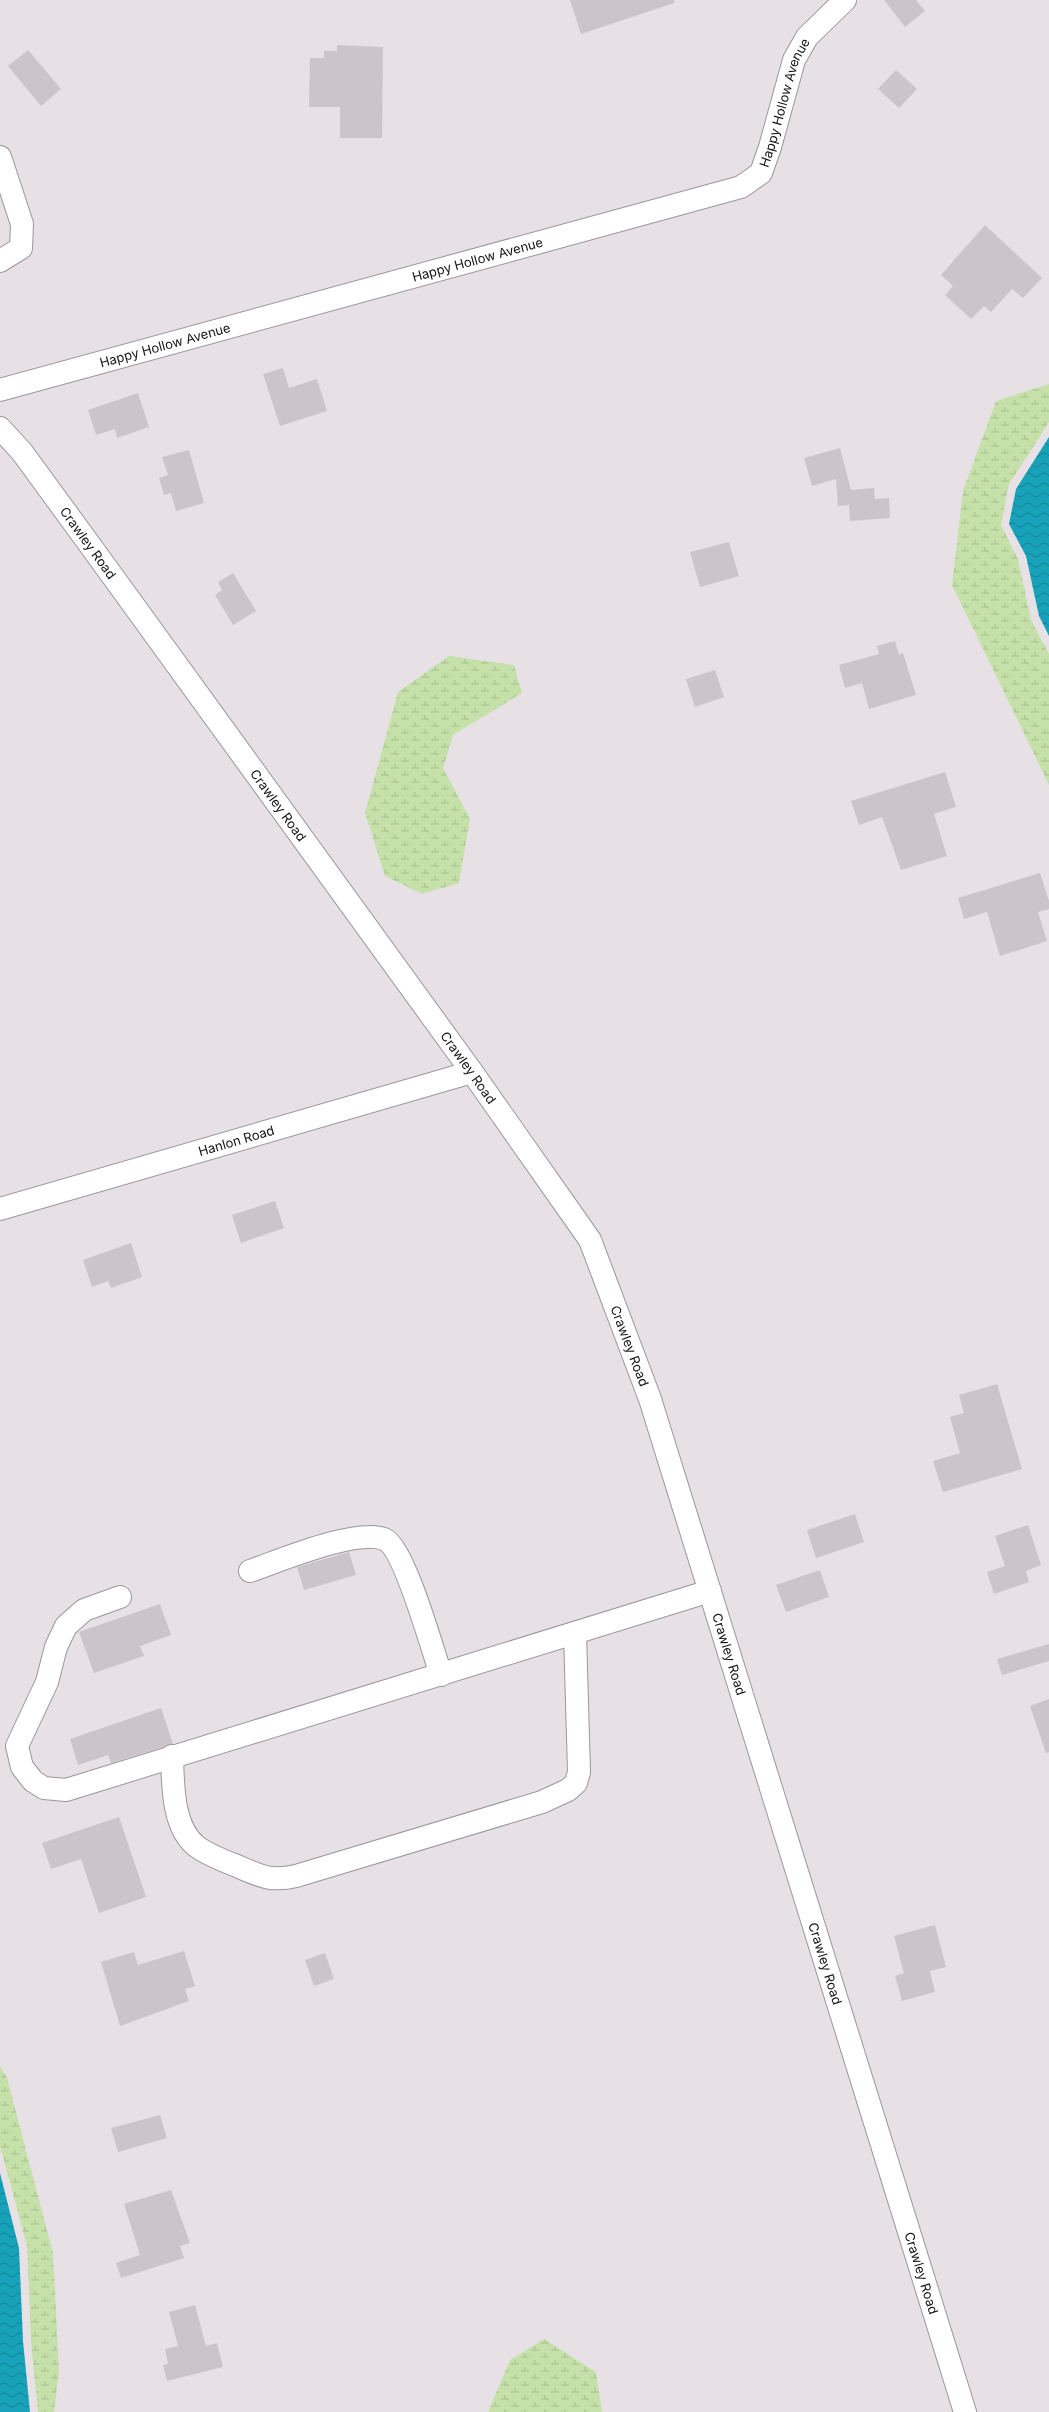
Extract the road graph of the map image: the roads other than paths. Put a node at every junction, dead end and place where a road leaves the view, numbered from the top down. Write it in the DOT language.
graph roads {
  1 [pos="845,0"];
  2 [pos="0,157"];
  3 [pos="0,261"];
  4 [pos="0,390"];
  5 [pos="0,428"];
  6 [pos="472,1072"];
  7 [pos="0,1209"];
  8 [pos="250,1571"];
  9 [pos="710,1591"];
  10 [pos="120,1597"];
  11 [pos="574,1633"];
  12 [pos="441,1675"];
  13 [pos="172,1756"];
  14 [pos="964,2412"];
  1 -- 4 [label="street, Happy Hollow Avenue"];
  2 -- 3 [label="street"];
  5 -- 6 [label="street, Crawley Road"];
  6 -- 7 [label="street, Hanlon Road"];
  6 -- 9 [label="street, Crawley Road"];
  8 -- 12 [label="street"];
  9 -- 11 [label="street"];
  9 -- 14 [label="street, Crawley Road"];
  10 -- 13 [label="street"];
  11 -- 12 [label="street"];
  11 -- 13 [label="street"];
  12 -- 13 [label="street"];
}
